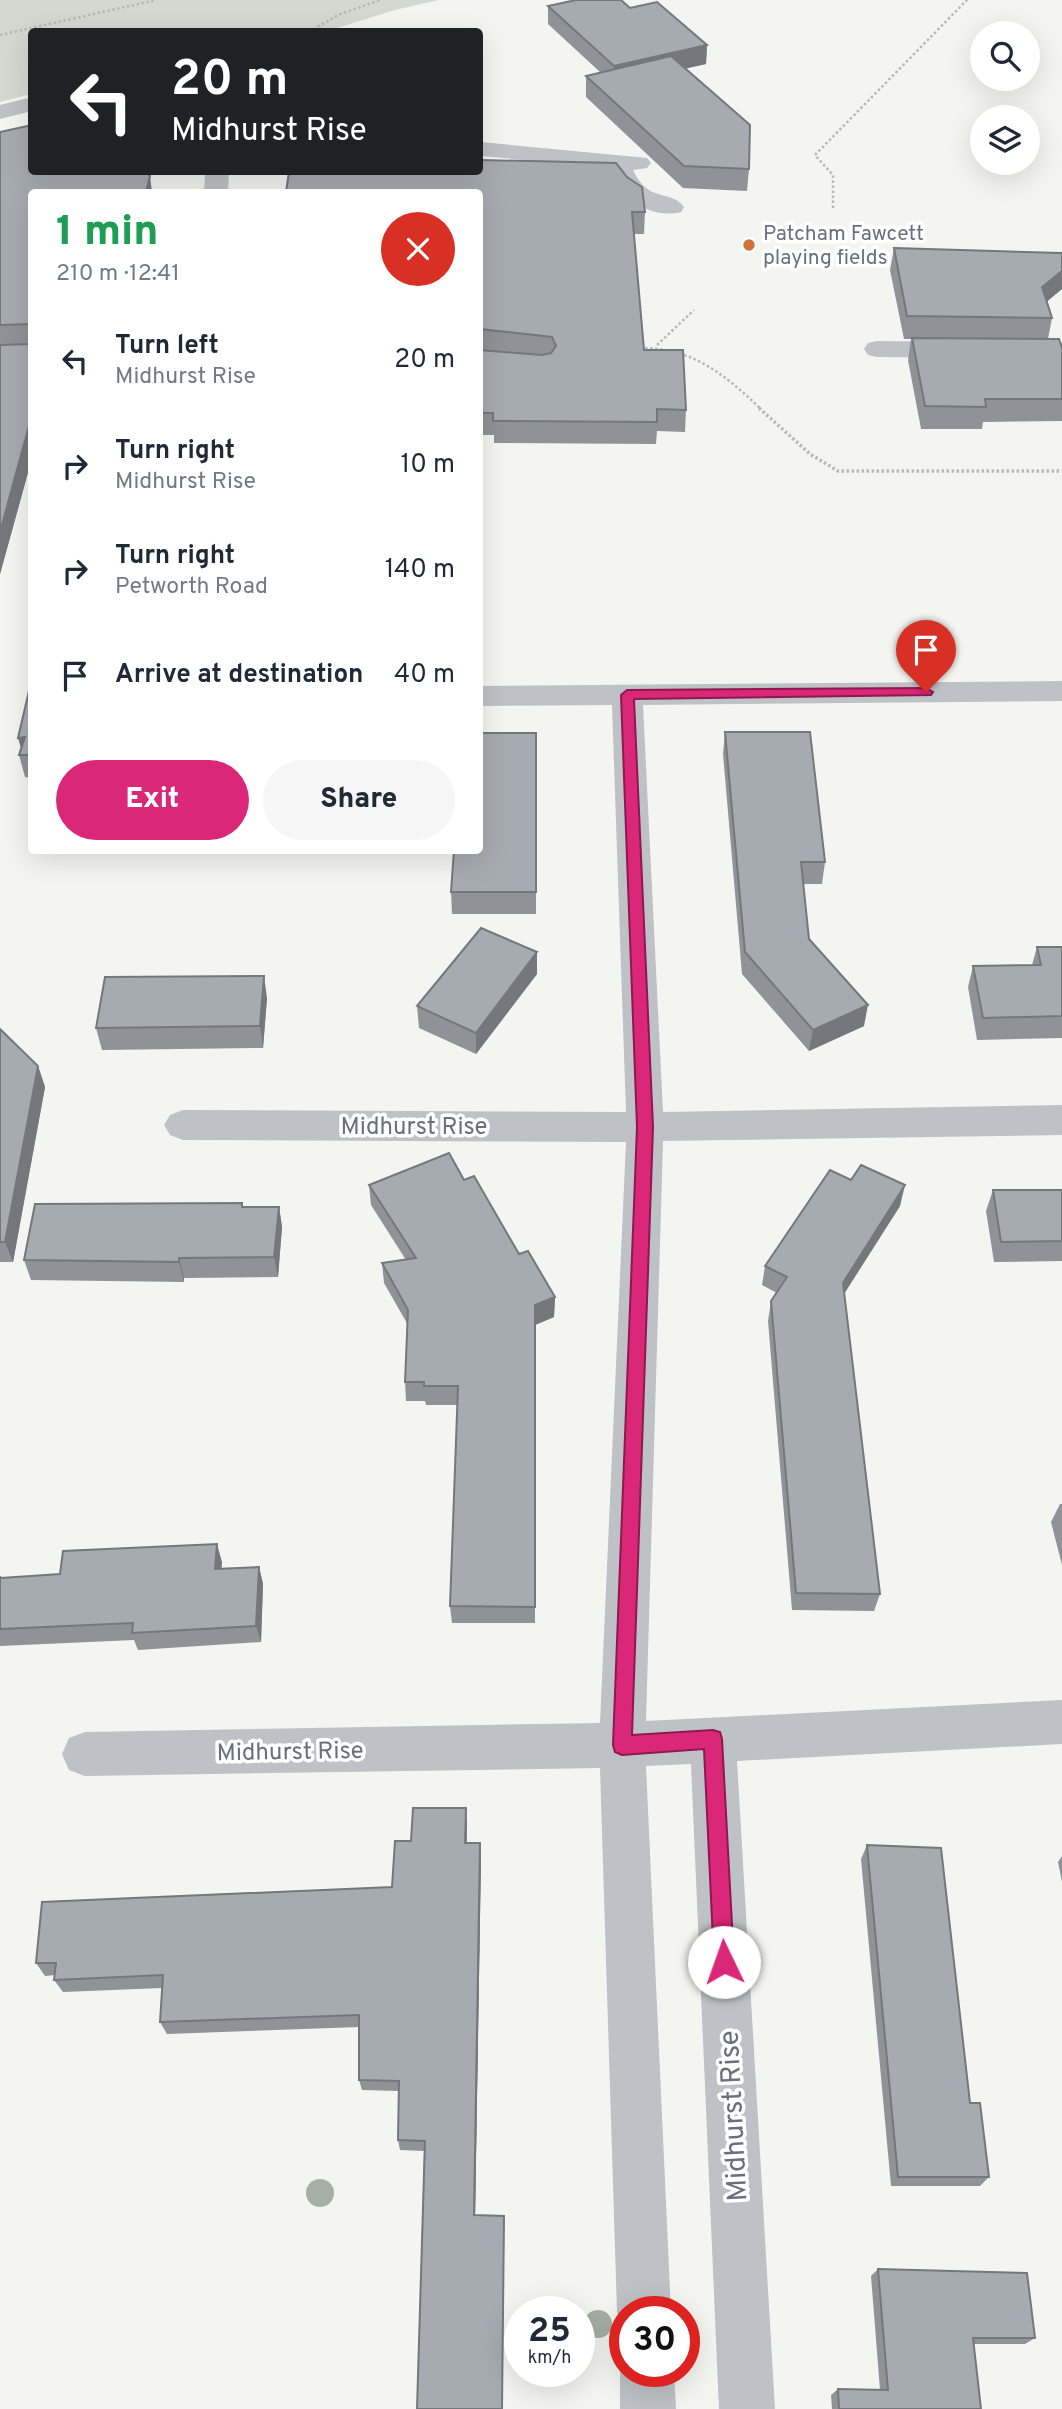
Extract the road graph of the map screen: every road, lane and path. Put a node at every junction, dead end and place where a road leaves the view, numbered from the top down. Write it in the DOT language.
graph roads {
  1 [pos="156,0"];
  2 [pos="380,0"];
  3 [pos="967,0"];
  4 [pos="31,28"];
  5 [pos="316,28"];
  6 [pos="28,29"];
  7 [pos="0,35"];
  8 [pos="28,105"];
  9 [pos="0,112"];
  10 [pos="483,149"];
  11 [pos="672,207"];
  12 [pos="833,208"];
  13 [pos="694,310"];
  14 [pos="657,345"];
  15 [pos="877,349"];
  16 [pos="631,350"];
  17 [pos="1062,351"];
  18 [pos="1062,471"];
  19 [pos="1062,691"];
  20 [pos="627,695"];
  21 [pos="483,696"];
  22 [pos="1062,1120"];
  23 [pos="183,1125"];
  24 [pos="645,1127"];
  25 [pos="1062,1722"];
  26 [pos="713,1739"];
  27 [pos="622,1745"];
  28 [pos="85,1755"];
  29 [pos="643,2296"];
  30 [pos="647,2387"];
  31 [pos="648,2409"];
  32 [pos="747,2409"];
  1 -- 4 [label="path"];
  2 -- 5 [label="path"];
  3 -- 12 [label="path"];
  6 -- 7 [label="path"];
  8 -- 9 [label="street"];
  10 -- 11 [label="street"];
  13 -- 14 [label="path"];
  14 -- 16 [label="path"];
  14 -- 18 [label="path"];
  15 -- 17 [label="street"];
  19 -- 20 [label="street"];
  20 -- 21 [label="street"];
  20 -- 24 [label="street"];
  22 -- 24 [label="street, Midhurst Rise"];
  23 -- 24 [label="street, Midhurst Rise"];
  24 -- 27 [label="street"];
  25 -- 26 [label="street, Midhurst Rise"];
  26 -- 27 [label="street, Midhurst Rise"];
  26 -- 32 [label="street, Midhurst Rise"];
  27 -- 28 [label="street, Midhurst Rise"];
  27 -- 29 [label="street"];
  30 -- 31 [label="street"];
}
